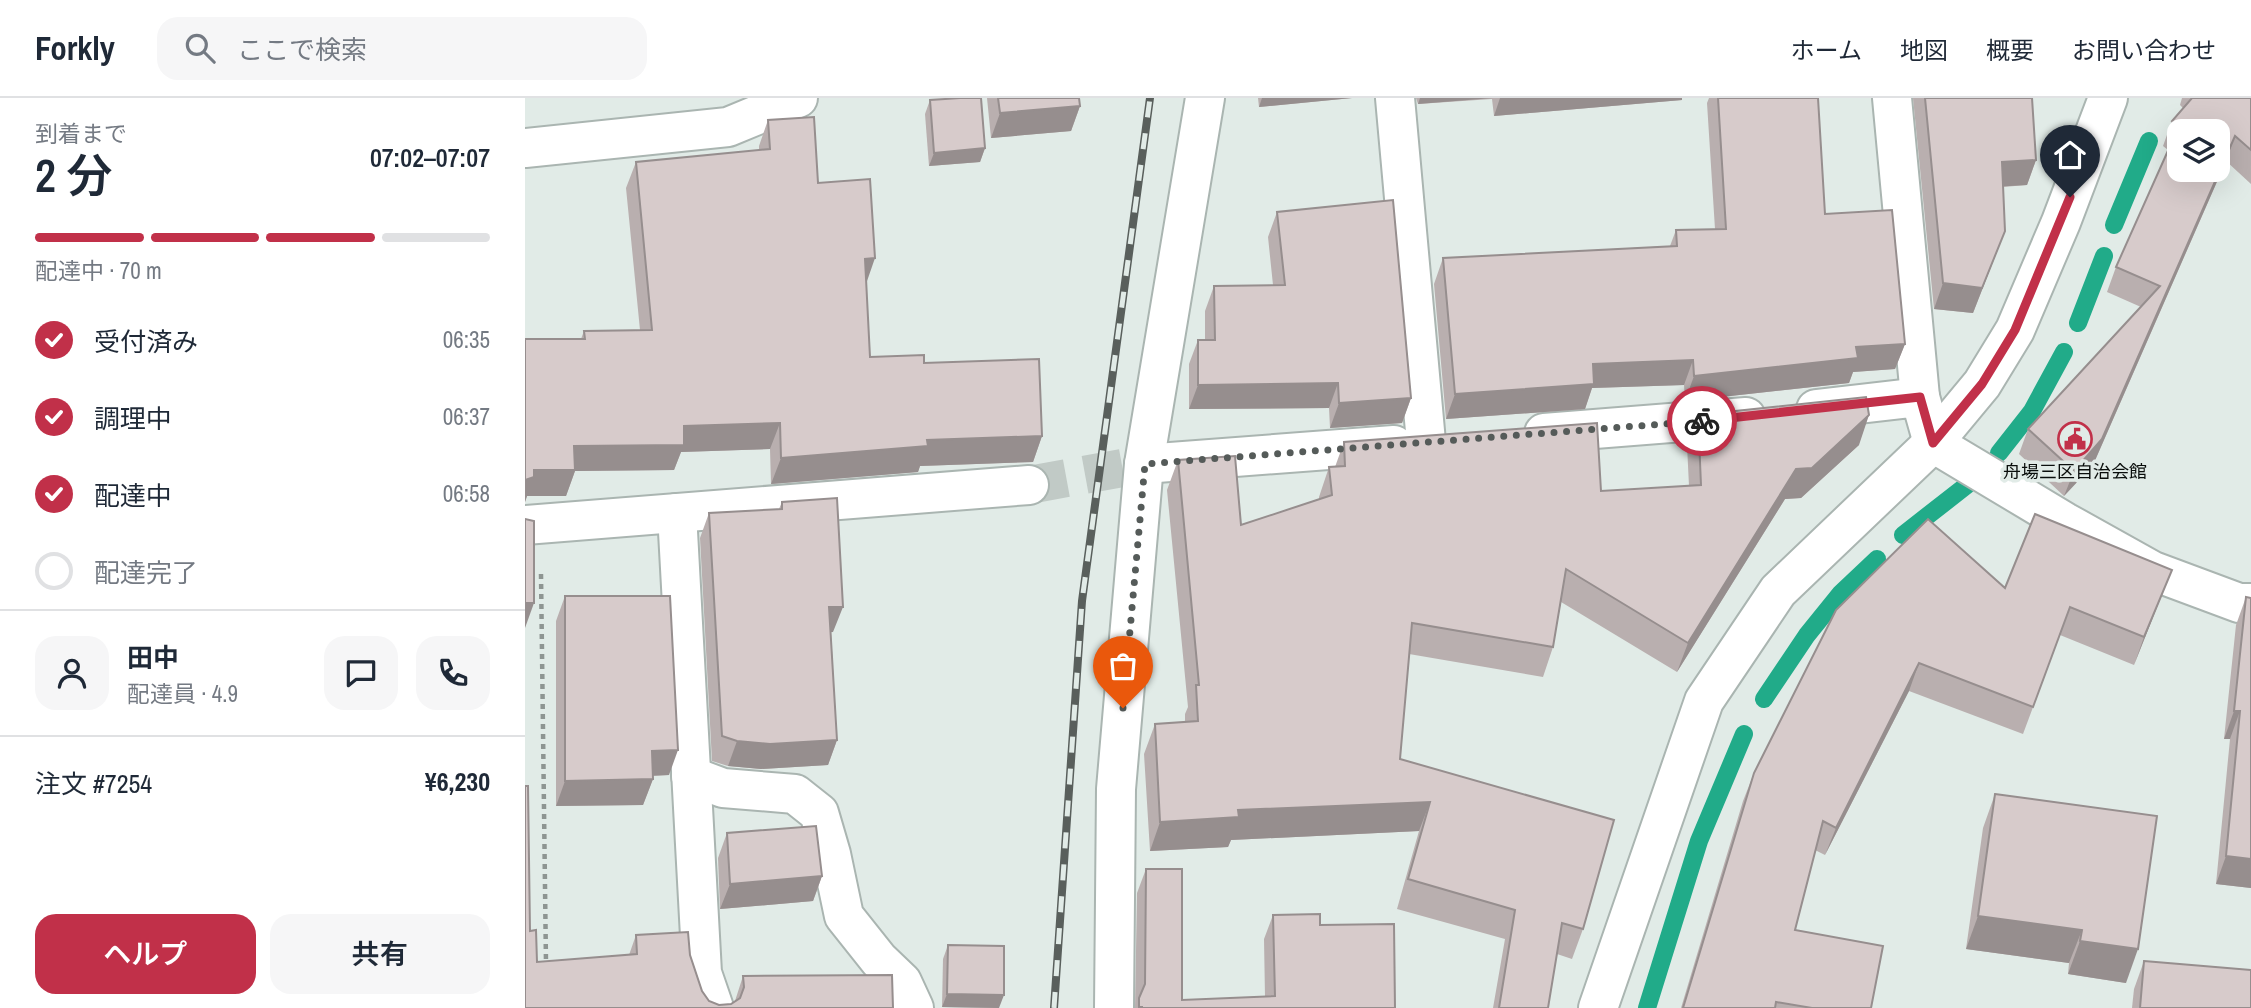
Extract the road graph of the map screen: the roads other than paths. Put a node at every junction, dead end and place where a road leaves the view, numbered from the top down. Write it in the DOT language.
graph roads {
  1 [pos="798,98"];
  2 [pos="1205,98"];
  3 [pos="1395,98"];
  4 [pos="1892,98"];
  5 [pos="2108,98"];
  6 [pos="525,148"];
  7 [pos="1920,397"];
  8 [pos="1508,436"];
  9 [pos="1933,443"];
  10 [pos="1145,464"];
  11 [pos="1029,485"];
  12 [pos="677,513"];
  13 [pos="532,525"];
  14 [pos="2251,603"];
  15 [pos="691,776"];
  16 [pos="713,1008"];
  17 [pos="914,1008"];
  18 [pos="1114,1008"];
  19 [pos="1598,1008"];
  1 -- 6 [label="street"];
  2 -- 10 [label="street"];
  3 -- 10 [label="street"];
  4 -- 7 [label="street"];
  5 -- 9 [label="street"];
  7 -- 8 [label="street"];
  7 -- 9 [label="street"];
  9 -- 14 [label="street"];
  9 -- 19 [label="street"];
  10 -- 18 [label="street"];
  11 -- 12 [label="street"];
  12 -- 13 [label="street"];
  12 -- 15 [label="street"];
  15 -- 16 [label="street"];
  15 -- 17 [label="street"];
}
